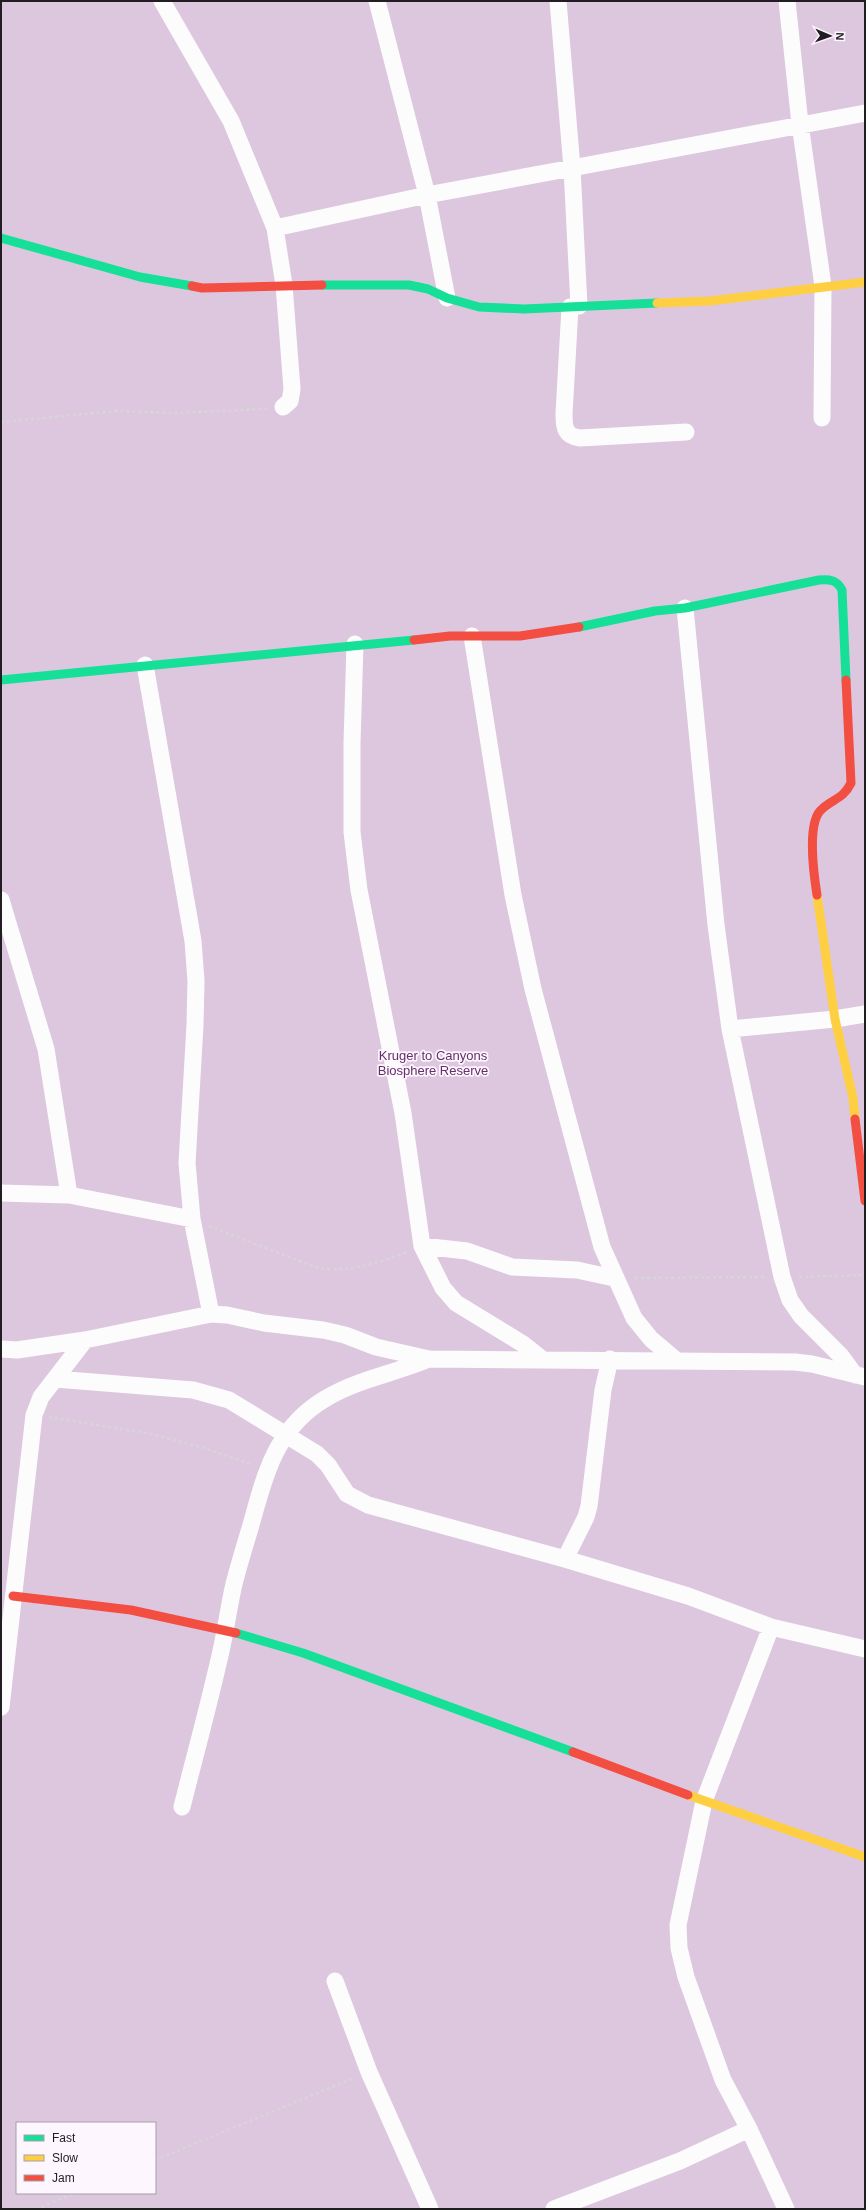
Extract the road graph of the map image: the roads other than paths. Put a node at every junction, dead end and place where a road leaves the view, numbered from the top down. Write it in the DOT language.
graph roads {
  1 [pos="162,1"];
  2 [pos="377,1"];
  3 [pos="558,1"];
  4 [pos="786,1"];
  5 [pos="865,113"];
  6 [pos="800,124"];
  7 [pos="572,168"];
  8 [pos="427,195"];
  9 [pos="275,228"];
  10 [pos="1,238"];
  11 [pos="865,282"];
  12 [pos="284,285"];
  13 [pos="823,286"];
  14 [pos="446,298"];
  15 [pos="574,306"];
  16 [pos="283,408"];
  17 [pos="822,418"];
  18 [pos="686,432"];
  19 [pos="686,608"];
  20 [pos="472,636"];
  21 [pos="355,644"];
  22 [pos="145,665"];
  23 [pos="1,680"];
  24 [pos="1,900"];
  25 [pos="865,1014"];
  26 [pos="834,1019"];
  27 [pos="730,1029"];
  28 [pos="864,1181"];
  29 [pos="1,1194"];
  30 [pos="69,1195"];
  31 [pos="865,1201"];
  32 [pos="192,1219"];
  33 [pos="422,1246"];
  34 [pos="614,1278"];
  35 [pos="211,1314"];
  36 [pos="85,1340"];
  37 [pos="1,1349"];
  38 [pos="429,1359"];
  39 [pos="543,1360"];
  40 [pos="610,1360"];
  41 [pos="677,1361"];
  42 [pos="860,1376"];
  43 [pos="55,1379"];
  44 [pos="286,1434"];
  45 [pos="565,1559"];
  46 [pos="13,1596"];
  47 [pos="771,1626"];
  48 [pos="225,1630"];
  49 [pos="865,1649"];
  50 [pos="1,1707"];
  51 [pos="704,1801"];
  52 [pos="182,1807"];
  53 [pos="865,1857"];
  54 [pos="335,1981"];
  55 [pos="749,2129"];
  56 [pos="430,2209"];
  57 [pos="554,2209"];
  58 [pos="786,2209"];
  1 -- 9 [label="street"];
  2 -- 8 [label="street"];
  3 -- 7 [label="street"];
  4 -- 6 [label="street"];
  5 -- 6 [label="street"];
  6 -- 7 [label="street"];
  6 -- 13 [label="street"];
  7 -- 8 [label="street"];
  7 -- 15 [label="street"];
  8 -- 9 [label="street"];
  8 -- 14 [label="street"];
  9 -- 12 [label="street"];
  10 -- 12 [label="street"];
  11 -- 13 [label="street"];
  12 -- 14 [label="street"];
  12 -- 16 [label="street"];
  13 -- 15 [label="street"];
  13 -- 17 [label="street"];
  14 -- 15 [label="street"];
  15 -- 18 [label="street"];
  19 -- 20 [label="street"];
  19 -- 26 [label="street"];
  19 -- 27 [label="street"];
  20 -- 21 [label="street"];
  20 -- 34 [label="street"];
  21 -- 22 [label="street"];
  21 -- 33 [label="street"];
  22 -- 23 [label="street"];
  22 -- 32 [label="street"];
  24 -- 30 [label="street"];
  25 -- 26 [label="street"];
  26 -- 27 [label="street"];
  26 -- 28 [label="street"];
  27 -- 42 [label="street"];
  28 -- 31 [label="street"];
  29 -- 30 [label="street"];
  30 -- 32 [label="street"];
  32 -- 35 [label="street"];
  33 -- 34 [label="street"];
  33 -- 39 [label="street"];
  34 -- 41 [label="street"];
  35 -- 36 [label="street"];
  35 -- 38 [label="street"];
  36 -- 37 [label="street"];
  36 -- 43 [label="street"];
  38 -- 39 [label="street"];
  38 -- 44 [label="street"];
  39 -- 40 [label="street"];
  40 -- 41 [label="street"];
  40 -- 45 [label="street"];
  41 -- 42 [label="street"];
  43 -- 44 [label="street"];
  43 -- 46 [label="street"];
  44 -- 45 [label="street"];
  44 -- 48 [label="street"];
  45 -- 47 [label="street"];
  46 -- 48 [label="street"];
  46 -- 50 [label="street"];
  47 -- 49 [label="street"];
  47 -- 51 [label="street"];
  48 -- 51 [label="street"];
  48 -- 52 [label="street"];
  51 -- 53 [label="street"];
  51 -- 55 [label="street"];
  54 -- 56 [label="street"];
  55 -- 57 [label="street"];
  55 -- 58 [label="street"];
}
